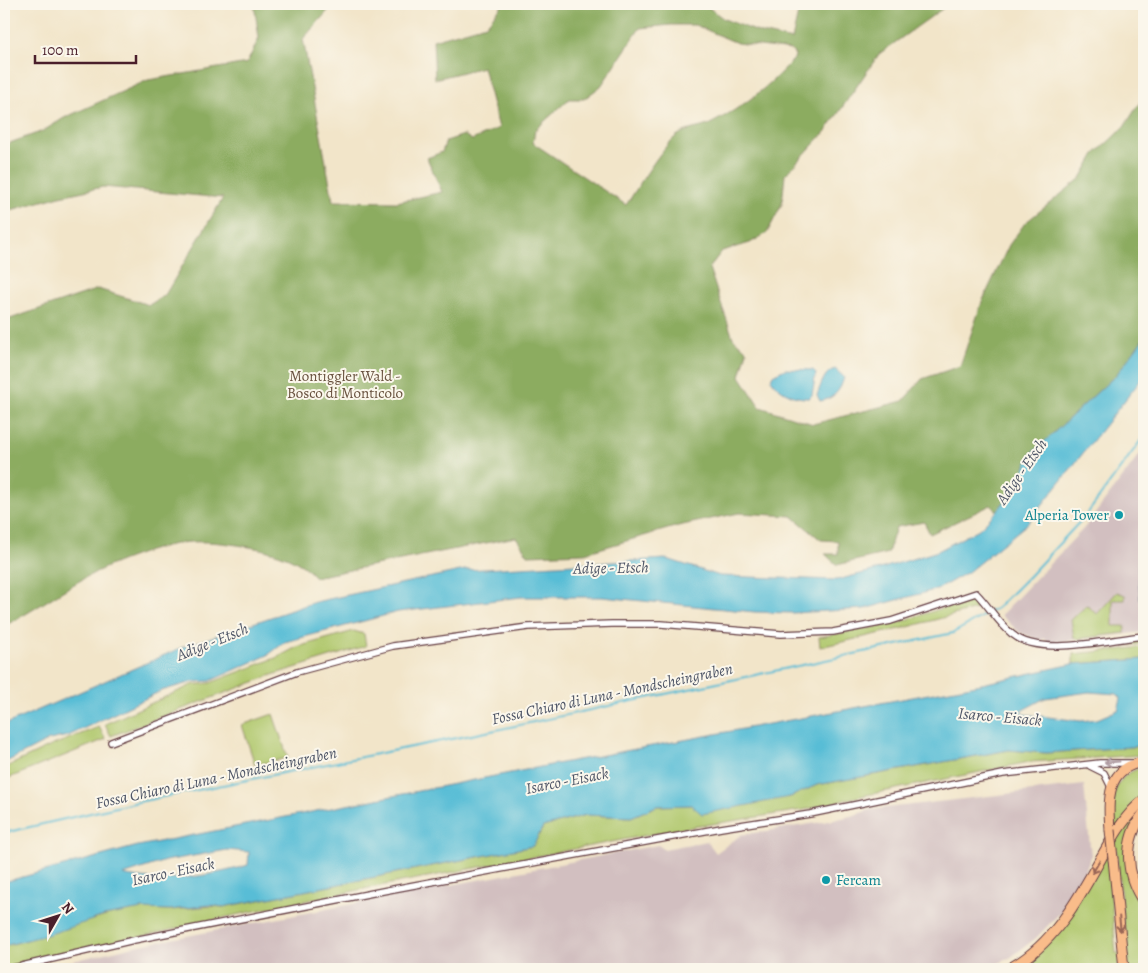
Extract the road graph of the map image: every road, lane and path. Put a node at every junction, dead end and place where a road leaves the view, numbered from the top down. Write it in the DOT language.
graph roads {
  1 [pos="1144,636"];
  2 [pos="110,742"];
  3 [pos="1140,763"];
  4 [pos="1088,766"];
  5 [pos="1111,787"];
  6 [pos="1144,800"];
  7 [pos="1144,813"];
  8 [pos="1144,902"];
  9 [pos="9,969"];
  10 [pos="1009,969"];
  11 [pos="1124,969"];
  1 -- 2 [label="street"];
  3 -- 4 [label="street, one-way"];
  3 -- 5 [label="main road"];
  4 -- 5 [label="street"];
  4 -- 9 [label="street"];
  5 -- 11 [label="main road, one-way, bridge"];
  6 -- 10 [label="highway, one-way"];
  7 -- 8 [label="highway"];
}
